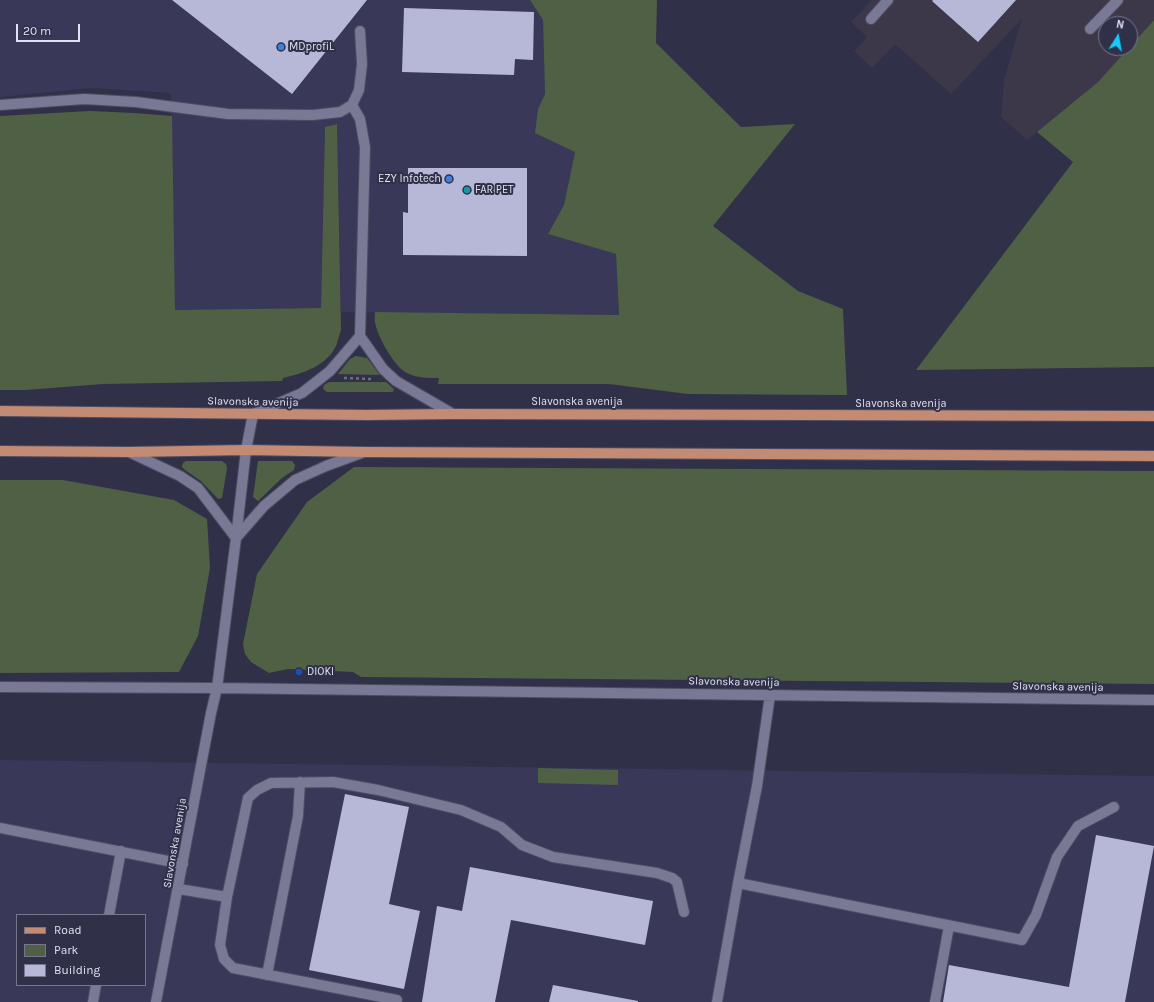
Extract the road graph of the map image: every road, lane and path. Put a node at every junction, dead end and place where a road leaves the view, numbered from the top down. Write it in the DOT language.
graph roads {
  1 [pos="888,0"];
  2 [pos="1118,0"];
  3 [pos="871,19"];
  4 [pos="1090,29"];
  5 [pos="360,31"];
  6 [pos="0,105"];
  7 [pos="352,105"];
  8 [pos="360,336"];
  9 [pos="341,378"];
  10 [pos="375,379"];
  11 [pos="0,411"];
  12 [pos="253,414"];
  13 [pos="453,414"];
  14 [pos="1154,416"];
  15 [pos="246,450"];
  16 [pos="0,451"];
  17 [pos="129,452"];
  18 [pos="364,452"];
  19 [pos="1154,456"];
  20 [pos="236,538"];
  21 [pos="0,687"];
  22 [pos="217,688"];
  23 [pos="770,695"];
  24 [pos="1154,700"];
  25 [pos="300,782"];
  26 [pos="1114,807"];
  27 [pos="0,828"];
  28 [pos="121,852"];
  29 [pos="183,864"];
  30 [pos="738,883"];
  31 [pos="179,889"];
  32 [pos="227,897"];
  33 [pos="684,912"];
  34 [pos="109,914"];
  35 [pos="949,926"];
  36 [pos="267,975"];
  37 [pos="96,986"];
  38 [pos="398,1000"];
  39 [pos="93,1002"];
  40 [pos="156,1002"];
  41 [pos="717,1002"];
  42 [pos="935,1002"];
  1 -- 3 [label="street"];
  2 -- 4 [label="street"];
  5 -- 7 [label="street"];
  6 -- 7 [label="street"];
  7 -- 8 [label="street"];
  8 -- 12 [label="street"];
  8 -- 13 [label="street"];
  9 -- 10 [label="path"];
  11 -- 12 [label="main road, Slavonska avenija"];
  12 -- 13 [label="main road, Slavonska avenija"];
  12 -- 15 [label="street, Slavonska avenija"];
  13 -- 14 [label="main road, Slavonska avenija"];
  15 -- 17 [label="main road"];
  15 -- 18 [label="main road"];
  15 -- 20 [label="street, Slavonska avenija"];
  16 -- 17 [label="main road"];
  17 -- 20 [label="street"];
  18 -- 19 [label="main road"];
  18 -- 20 [label="street"];
  20 -- 22 [label="street, Slavonska avenija"];
  21 -- 22 [label="street, Slavonska avenija"];
  22 -- 23 [label="street, Slavonska avenija"];
  22 -- 29 [label="street, Slavonska avenija"];
  23 -- 24 [label="street, Slavonska avenija"];
  23 -- 30 [label="street"];
  25 -- 32 [label="street"];
  25 -- 33 [label="street"];
  25 -- 36 [label="street"];
  26 -- 35 [label="street"];
  27 -- 28 [label="street"];
  28 -- 29 [label="street"];
  28 -- 34 [label="street"];
  29 -- 31 [label="street, Slavonska avenija"];
  30 -- 35 [label="street"];
  30 -- 41 [label="street"];
  31 -- 32 [label="street"];
  31 -- 40 [label="street, Slavonska avenija"];
  32 -- 36 [label="street"];
  35 -- 42 [label="street"];
  36 -- 38 [label="street"];
  37 -- 39 [label="street"];
}
